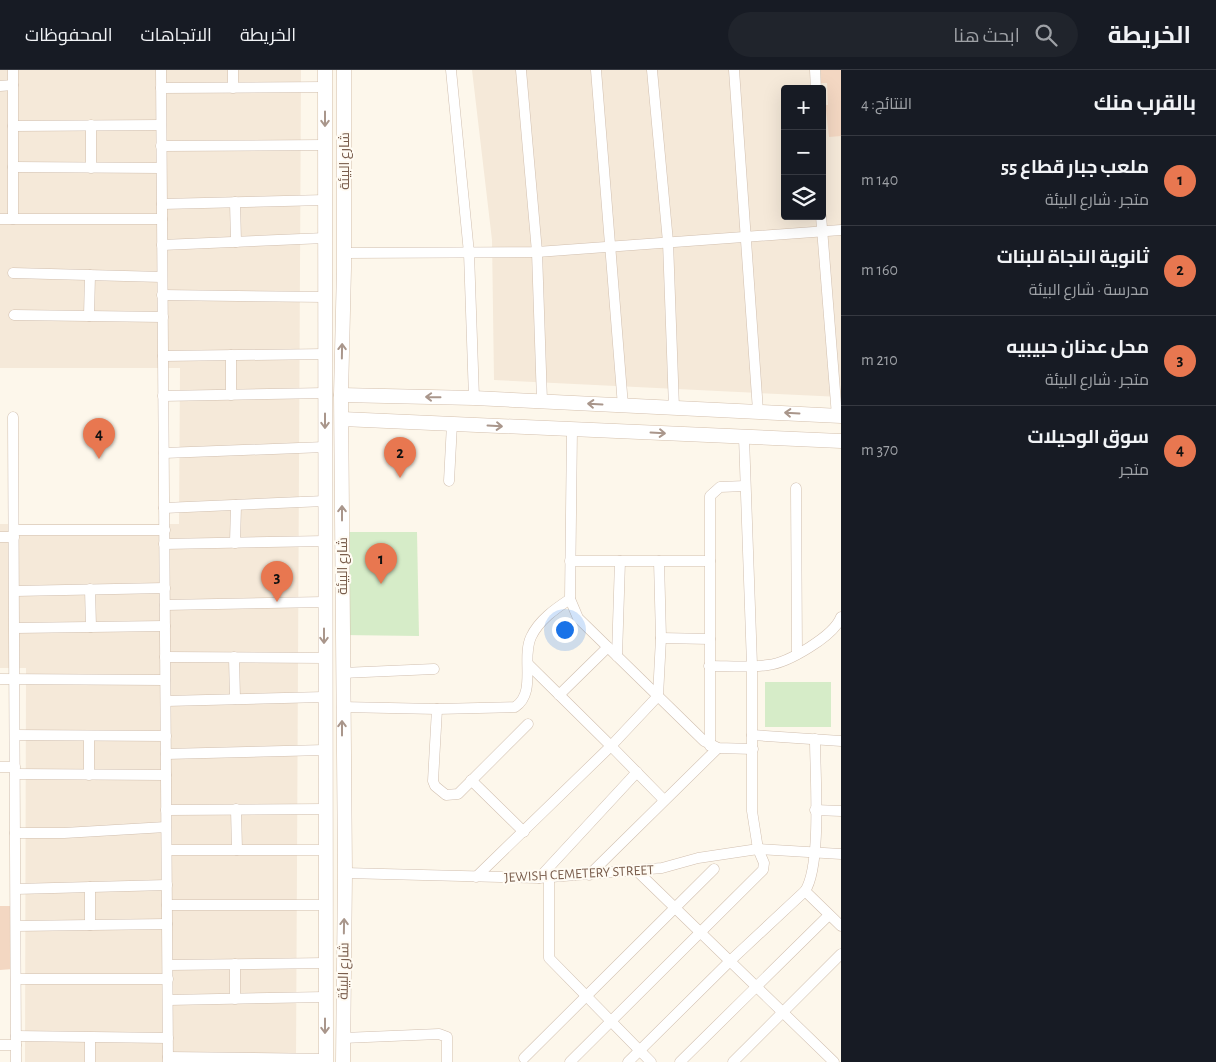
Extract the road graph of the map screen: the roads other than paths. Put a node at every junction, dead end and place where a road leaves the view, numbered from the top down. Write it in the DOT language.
graph roads {
  1 [pos="13,70"];
  2 [pos="161,70"];
  3 [pos="233,70"];
  4 [pos="325,70"];
  5 [pos="344,70"];
  6 [pos="451,70"];
  7 [pos="520,70"];
  8 [pos="596,70"];
  9 [pos="652,70"];
  10 [pos="734,70"];
  11 [pos="815,70"];
  12 [pos="13,85"];
  13 [pos="816,85"];
  14 [pos="0,86"];
  15 [pos="325,87"];
  16 [pos="161,88"];
  17 [pos="233,88"];
  18 [pos="161,124"];
  19 [pos="91,125"];
  20 [pos="13,126"];
  21 [pos="325,145"];
  22 [pos="161,146"];
  23 [pos="13,167"];
  24 [pos="91,168"];
  25 [pos="161,168"];
  26 [pos="325,200"];
  27 [pos="235,202"];
  28 [pos="162,204"];
  29 [pos="0,219"];
  30 [pos="13,219"];
  31 [pos="162,219"];
  32 [pos="821,220"];
  33 [pos="841,230"];
  34 [pos="822,231"];
  35 [pos="746,237"];
  36 [pos="325,238"];
  37 [pos="236,242"];
  38 [pos="668,242"];
  39 [pos="162,245"];
  40 [pos="612,246"];
  41 [pos="537,252"];
  42 [pos="344,253"];
  43 [pos="469,253"];
  44 [pos="13,274"];
  45 [pos="90,275"];
  46 [pos="162,276"];
  47 [pos="162,295"];
  48 [pos="325,296"];
  49 [pos="14,315"];
  50 [pos="88,316"];
  51 [pos="162,317"];
  52 [pos="325,354"];
  53 [pos="231,355"];
  54 [pos="163,356"];
  55 [pos="325,393"];
  56 [pos="231,395"];
  57 [pos="341,395"];
  58 [pos="163,396"];
  59 [pos="474,398"];
  60 [pos="542,401"];
  61 [pos="623,406"];
  62 [pos="674,408"];
  63 [pos="758,411"];
  64 [pos="839,416"];
  65 [pos="13,417"];
  66 [pos="342,419"];
  67 [pos="452,424"];
  68 [pos="572,429"];
  69 [pos="744,437"];
  70 [pos="841,441"];
  71 [pos="325,447"];
  72 [pos="164,453"];
  73 [pos="449,481"];
  74 [pos="745,486"];
  75 [pos="796,488"];
  76 [pos="325,501"];
  77 [pos="236,505"];
  78 [pos="164,508"];
  79 [pos="165,530"];
  80 [pos="14,533"];
  81 [pos="0,537"];
  82 [pos="325,541"];
  83 [pos="235,543"];
  84 [pos="164,544"];
  85 [pos="570,561"];
  86 [pos="620,561"];
  87 [pos="659,561"];
  88 [pos="710,561"];
  89 [pos="165,588"];
  90 [pos="90,589"];
  91 [pos="15,590"];
  92 [pos="570,598"];
  93 [pos="324,602"];
  94 [pos="165,605"];
  95 [pos="841,617"];
  96 [pos="165,626"];
  97 [pos="91,627"];
  98 [pos="15,628"];
  99 [pos="836,633"];
  100 [pos="660,638"];
  101 [pos="710,639"];
  102 [pos="608,647"];
  103 [pos="797,654"];
  104 [pos="617,656"];
  105 [pos="165,657"];
  106 [pos="234,657"];
  107 [pos="324,658"];
  108 [pos="528,664"];
  109 [pos="752,665"];
  110 [pos="709,666"];
  111 [pos="434,669"];
  112 [pos="342,673"];
  113 [pos="0,679"];
  114 [pos="15,679"];
  115 [pos="165,680"];
  116 [pos="559,695"];
  117 [pos="658,696"];
  118 [pos="324,697"];
  119 [pos="235,699"];
  120 [pos="166,700"];
  121 [pos="342,707"];
  122 [pos="437,709"];
  123 [pos="528,724"];
  124 [pos="15,735"];
  125 [pos="752,735"];
  126 [pos="89,736"];
  127 [pos="166,736"];
  128 [pos="815,739"];
  129 [pos="841,741"];
  130 [pos="611,746"];
  131 [pos="714,747"];
  132 [pos="753,749"];
  133 [pos="166,754"];
  134 [pos="325,758"];
  135 [pos="342,764"];
  136 [pos="0,767"];
  137 [pos="15,771"];
  138 [pos="638,772"];
  139 [pos="89,775"];
  140 [pos="166,775"];
  141 [pos="471,780"];
  142 [pos="664,800"];
  143 [pos="236,809"];
  144 [pos="325,809"];
  145 [pos="166,810"];
  146 [pos="815,810"];
  147 [pos="841,812"];
  148 [pos="166,827"];
  149 [pos="524,832"];
  150 [pos="16,833"];
  151 [pos="758,849"];
  152 [pos="167,850"];
  153 [pos="237,850"];
  154 [pos="325,850"];
  155 [pos="815,852"];
  156 [pos="841,854"];
  157 [pos="714,869"];
  158 [pos="637,871"];
  159 [pos="344,873"];
  160 [pos="589,875"];
  161 [pos="476,878"];
  162 [pos="544,878"];
  163 [pos="167,885"];
  164 [pos="90,887"];
  165 [pos="16,889"];
  166 [pos="805,891"];
  167 [pos="167,905"];
  168 [pos="325,905"];
  169 [pos="676,908"];
  170 [pos="828,915"];
  171 [pos="167,924"];
  172 [pos="90,925"];
  173 [pos="16,926"];
  174 [pos="841,926"];
  175 [pos="700,931"];
  176 [pos="841,954"];
  177 [pos="730,961"];
  178 [pos="325,963"];
  179 [pos="235,964"];
  180 [pos="168,965"];
  181 [pos="16,979"];
  182 [pos="168,979"];
  183 [pos="757,988"];
  184 [pos="325,997"];
  185 [pos="586,998"];
  186 [pos="235,999"];
  187 [pos="168,1000"];
  188 [pos="783,1013"];
  189 [pos="610,1021"];
  190 [pos="90,1038"];
  191 [pos="168,1038"];
  192 [pos="343,1038"];
  193 [pos="16,1041"];
  194 [pos="0,1045"];
  195 [pos="640,1051"];
  196 [pos="841,1057"];
  197 [pos="524,1058"];
  198 [pos="168,1060"];
  199 [pos="326,1061"];
  200 [pos="734,1061"];
  201 [pos="16,1062"];
  202 [pos="90,1062"];
  203 [pos="343,1062"];
  204 [pos="447,1062"];
  205 [pos="570,1062"];
  206 [pos="628,1062"];
  207 [pos="651,1062"];
  208 [pos="680,1062"];
  209 [pos="835,1062"];
  1 -- 12 [label="street"];
  2 -- 16 [label="street"];
  3 -- 17 [label="street"];
  4 -- 15 [label="street, شارع البيئة"];
  5 -- 42 [label="street, شارع البيئة"];
  6 -- 43 [label="street"];
  7 -- 41 [label="street"];
  8 -- 40 [label="street"];
  9 -- 38 [label="street"];
  10 -- 35 [label="street"];
  11 -- 13 [label="street"];
  12 -- 14 [label="street"];
  12 -- 20 [label="street"];
  15 -- 17 [label="street"];
  15 -- 21 [label="street, شارع البيئة, one-way"];
  16 -- 17 [label="street"];
  16 -- 18 [label="street"];
  18 -- 19 [label="street"];
  18 -- 22 [label="street"];
  19 -- 20 [label="street"];
  19 -- 24 [label="street"];
  20 -- 23 [label="street"];
  21 -- 22 [label="street"];
  21 -- 26 [label="street, شارع البيئة"];
  22 -- 25 [label="street"];
  23 -- 24 [label="street"];
  23 -- 30 [label="street"];
  24 -- 25 [label="street"];
  25 -- 28 [label="street"];
  26 -- 27 [label="street"];
  26 -- 36 [label="street, شارع البيئة"];
  27 -- 28 [label="street"];
  27 -- 37 [label="street"];
  28 -- 31 [label="street"];
  29 -- 30 [label="street"];
  30 -- 31 [label="street"];
  31 -- 39 [label="street"];
  32 -- 34 [label="street"];
  33 -- 34 [label="street"];
  34 -- 35 [label="street"];
  34 -- 64 [label="street"];
  35 -- 38 [label="street"];
  35 -- 63 [label="street"];
  36 -- 37 [label="street"];
  36 -- 48 [label="street, شارع البيئة"];
  37 -- 39 [label="street"];
  38 -- 40 [label="street"];
  38 -- 62 [label="street"];
  39 -- 46 [label="street"];
  40 -- 41 [label="street"];
  40 -- 61 [label="street"];
  41 -- 43 [label="street"];
  41 -- 60 [label="street"];
  42 -- 43 [label="street"];
  57 -- 42 [label="street, شارع البيئة, one-way"];
  43 -- 59 [label="street"];
  44 -- 45 [label="street"];
  45 -- 46 [label="street"];
  45 -- 50 [label="street"];
  46 -- 47 [label="street"];
  47 -- 48 [label="street"];
  47 -- 51 [label="street"];
  48 -- 52 [label="street, شارع البيئة"];
  49 -- 50 [label="street"];
  50 -- 51 [label="street"];
  51 -- 54 [label="street"];
  52 -- 53 [label="street"];
  52 -- 55 [label="street, شارع البيئة"];
  53 -- 54 [label="street"];
  53 -- 56 [label="street"];
  54 -- 58 [label="street"];
  55 -- 56 [label="street"];
  55 -- 71 [label="street, شارع البيئة, one-way"];
  56 -- 58 [label="street"];
  59 -- 57 [label="street, one-way"];
  57 -- 66 [label="street, شارع البيئة"];
  58 -- 72 [label="street"];
  59 -- 60 [label="street"];
  61 -- 60 [label="street, one-way"];
  61 -- 62 [label="street"];
  62 -- 63 [label="street"];
  64 -- 63 [label="street, one-way"];
  65 -- 80 [label="street"];
  66 -- 67 [label="street"];
  112 -- 66 [label="street, شارع البيئة, one-way"];
  67 -- 68 [label="street, one-way"];
  67 -- 73 [label="street"];
  68 -- 69 [label="street, one-way"];
  68 -- 85 [label="street"];
  69 -- 70 [label="street"];
  69 -- 74 [label="street"];
  71 -- 72 [label="street"];
  71 -- 76 [label="street, شارع البيئة"];
  72 -- 78 [label="street"];
  74 -- 88 [label="street"];
  74 -- 109 [label="street"];
  75 -- 103 [label="street"];
  76 -- 77 [label="street"];
  76 -- 82 [label="street, شارع البيئة"];
  77 -- 78 [label="street"];
  77 -- 83 [label="street"];
  78 -- 79 [label="street"];
  79 -- 80 [label="street"];
  79 -- 84 [label="street"];
  80 -- 81 [label="street"];
  80 -- 91 [label="street"];
  82 -- 83 [label="street"];
  82 -- 93 [label="street, شارع البيئة"];
  83 -- 84 [label="street"];
  84 -- 89 [label="street"];
  85 -- 86 [label="street"];
  85 -- 92 [label="street"];
  86 -- 87 [label="street"];
  86 -- 104 [label="street"];
  87 -- 88 [label="street"];
  87 -- 100 [label="street"];
  88 -- 101 [label="street"];
  89 -- 90 [label="street"];
  89 -- 94 [label="street"];
  90 -- 91 [label="street"];
  90 -- 97 [label="street"];
  91 -- 98 [label="street"];
  92 -- 102 [label="street"];
  92 -- 108 [label="street"];
  93 -- 94 [label="street"];
  93 -- 107 [label="street, شارع البيئة, one-way"];
  94 -- 96 [label="street"];
  95 -- 99 [label="street"];
  96 -- 97 [label="street"];
  96 -- 105 [label="street"];
  97 -- 98 [label="street"];
  98 -- 114 [label="street"];
  99 -- 103 [label="street"];
  100 -- 101 [label="street"];
  100 -- 117 [label="street"];
  101 -- 110 [label="street"];
  102 -- 104 [label="street"];
  102 -- 116 [label="street"];
  103 -- 109 [label="street"];
  104 -- 117 [label="street"];
  105 -- 106 [label="street"];
  105 -- 115 [label="street"];
  106 -- 107 [label="street"];
  106 -- 119 [label="street"];
  107 -- 118 [label="street, شارع البيئة"];
  108 -- 116 [label="street"];
  108 -- 122 [label="street"];
  109 -- 110 [label="street"];
  109 -- 125 [label="street"];
  110 -- 131 [label="street"];
  111 -- 112 [label="street"];
  112 -- 121 [label="street, شارع البيئة"];
  113 -- 114 [label="street"];
  114 -- 115 [label="street"];
  114 -- 124 [label="street"];
  115 -- 120 [label="street"];
  116 -- 130 [label="street"];
  117 -- 130 [label="street"];
  117 -- 131 [label="street"];
  118 -- 119 [label="street"];
  118 -- 134 [label="street, شارع البيئة"];
  119 -- 120 [label="street"];
  120 -- 127 [label="street"];
  121 -- 122 [label="street"];
  135 -- 121 [label="street, شارع البيئة, one-way"];
  122 -- 141 [label="street"];
  123 -- 141 [label="street"];
  124 -- 126 [label="street"];
  124 -- 137 [label="street"];
  125 -- 128 [label="street"];
  125 -- 132 [label="street"];
  126 -- 127 [label="street"];
  126 -- 139 [label="street"];
  127 -- 133 [label="street"];
  128 -- 129 [label="street"];
  128 -- 146 [label="street"];
  130 -- 138 [label="street"];
  130 -- 149 [label="street"];
  131 -- 132 [label="street"];
  131 -- 142 [label="street"];
  132 -- 151 [label="street"];
  133 -- 134 [label="street"];
  133 -- 140 [label="street"];
  134 -- 135 [label="street"];
  134 -- 144 [label="street, شارع البيئة"];
  135 -- 159 [label="street, شارع البيئة"];
  136 -- 137 [label="street"];
  137 -- 139 [label="street"];
  137 -- 150 [label="street"];
  138 -- 142 [label="street"];
  138 -- 162 [label="street"];
  139 -- 140 [label="street"];
  140 -- 145 [label="street"];
  141 -- 149 [label="street"];
  142 -- 160 [label="street"];
  143 -- 144 [label="street"];
  143 -- 145 [label="street"];
  143 -- 153 [label="street"];
  144 -- 154 [label="street, شارع البيئة"];
  145 -- 148 [label="street"];
  146 -- 147 [label="street"];
  146 -- 155 [label="street"];
  148 -- 150 [label="street"];
  148 -- 152 [label="street"];
  149 -- 161 [label="street"];
  150 -- 165 [label="street"];
  151 -- 155 [label="street, JEWISH CEMETERY STREET"];
  151 -- 158 [label="street, JEWISH CEMETERY STREET"];
  151 -- 175 [label="street"];
  152 -- 153 [label="street"];
  152 -- 163 [label="street"];
  153 -- 154 [label="street"];
  154 -- 168 [label="street, شارع البيئة"];
  155 -- 156 [label="street, JEWISH CEMETERY STREET"];
  155 -- 166 [label="street"];
  157 -- 169 [label="street"];
  158 -- 160 [label="street, JEWISH CEMETERY STREET"];
  158 -- 169 [label="street"];
  159 -- 161 [label="street, JEWISH CEMETERY STREET"];
  192 -- 159 [label="street, شارع البيئة, one-way"];
  160 -- 162 [label="street, JEWISH CEMETERY STREET"];
  161 -- 162 [label="street, JEWISH CEMETERY STREET"];
  162 -- 185 [label="street"];
  163 -- 164 [label="street"];
  163 -- 167 [label="street"];
  164 -- 165 [label="street"];
  164 -- 172 [label="street"];
  165 -- 173 [label="street"];
  166 -- 170 [label="street"];
  166 -- 177 [label="street"];
  167 -- 168 [label="street"];
  167 -- 171 [label="street"];
  168 -- 178 [label="street, شارع البيئة"];
  169 -- 175 [label="street"];
  169 -- 185 [label="street"];
  170 -- 174 [label="street"];
  170 -- 183 [label="street"];
  171 -- 172 [label="street"];
  171 -- 180 [label="street"];
  172 -- 173 [label="street"];
  173 -- 181 [label="street"];
  175 -- 177 [label="street"];
  175 -- 189 [label="street"];
  176 -- 188 [label="street"];
  177 -- 183 [label="street"];
  177 -- 195 [label="street"];
  178 -- 179 [label="street"];
  178 -- 184 [label="street, شارع البيئة"];
  179 -- 180 [label="street"];
  179 -- 186 [label="street"];
  180 -- 182 [label="street"];
  181 -- 182 [label="street"];
  181 -- 193 [label="street"];
  182 -- 187 [label="street"];
  183 -- 188 [label="street"];
  183 -- 208 [label="street"];
  184 -- 186 [label="street"];
  184 -- 199 [label="street, شارع البيئة, one-way"];
  185 -- 189 [label="street"];
  185 -- 197 [label="street"];
  186 -- 187 [label="street"];
  187 -- 191 [label="street"];
  188 -- 200 [label="street"];
  188 -- 209 [label="street"];
  189 -- 195 [label="street"];
  189 -- 205 [label="street"];
  190 -- 191 [label="street"];
  190 -- 193 [label="street"];
  190 -- 202 [label="street"];
  191 -- 198 [label="street"];
  192 -- 203 [label="street, شارع البيئة"];
  192 -- 204 [label="street"];
  193 -- 194 [label="street"];
  193 -- 201 [label="street"];
  195 -- 206 [label="street"];
  195 -- 207 [label="street"];
  196 -- 209 [label="street"];
  198 -- 199 [label="street"];
}
